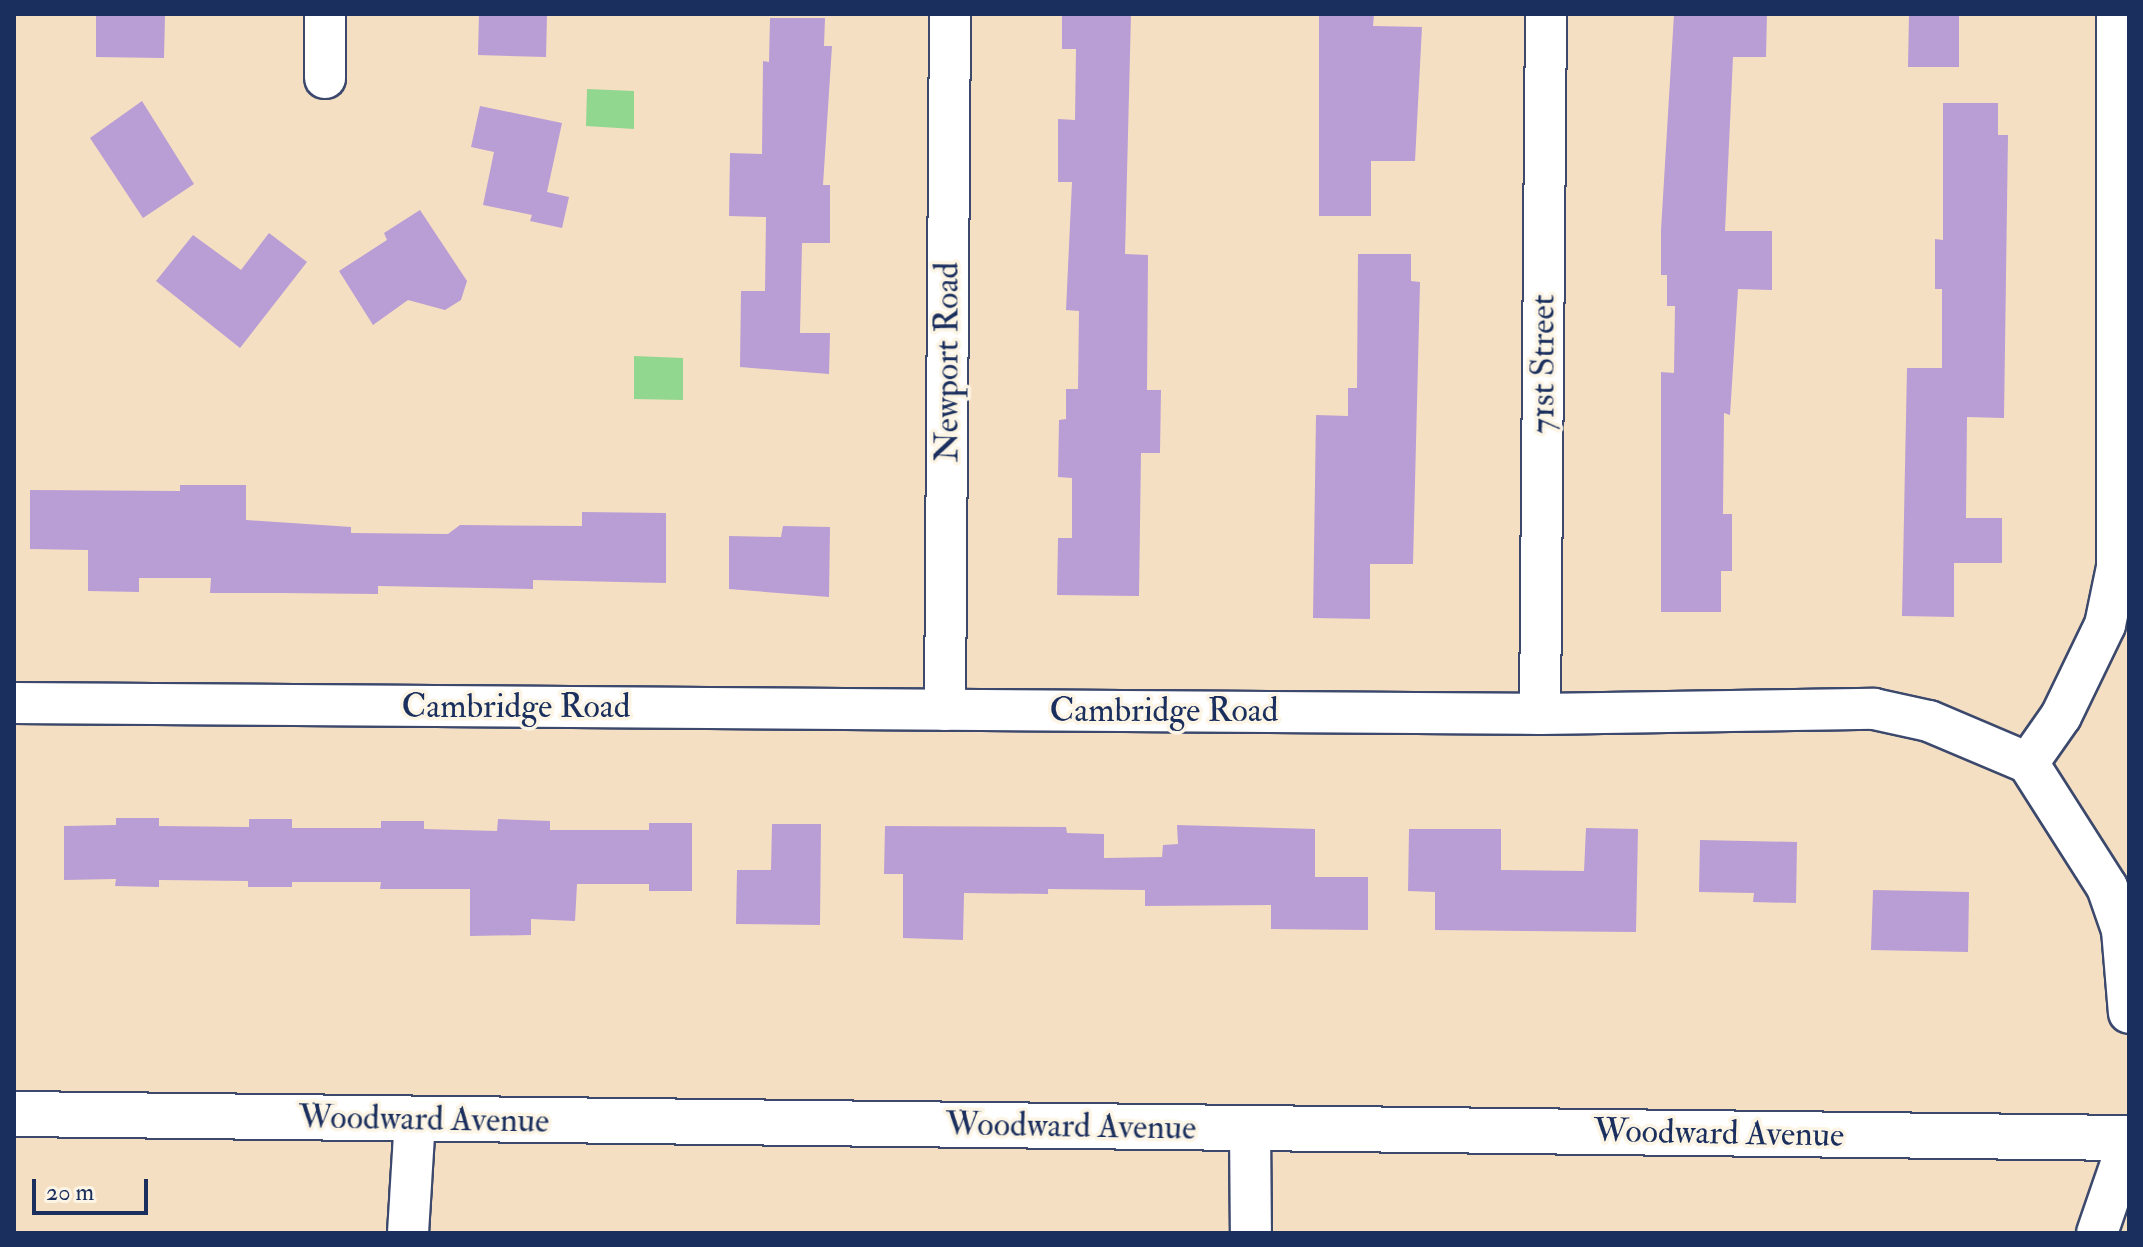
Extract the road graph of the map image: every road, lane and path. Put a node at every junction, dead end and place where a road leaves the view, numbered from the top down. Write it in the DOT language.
graph roads {
  1 [pos="325,14"];
  2 [pos="950,14"];
  3 [pos="1546,14"];
  4 [pos="2117,14"];
  5 [pos="325,78"];
  6 [pos="14,703"];
  7 [pos="945,710"];
  8 [pos="1540,714"];
  9 [pos="2028,763"];
  10 [pos="2129,1013"];
  11 [pos="14,1114"];
  12 [pos="415,1118"];
  13 [pos="1250,1128"];
  14 [pos="2129,1139"];
  15 [pos="408,1233"];
  16 [pos="1251,1233"];
  17 [pos="2097,1233"];
  1 -- 5 [label="street"];
  2 -- 7 [label="street, Newport Road"];
  3 -- 8 [label="street, 71st Street"];
  4 -- 9 [label="street"];
  6 -- 7 [label="street, Cambridge Road"];
  7 -- 8 [label="street, Cambridge Road"];
  8 -- 9 [label="street, Cambridge Road"];
  9 -- 10 [label="street"];
  11 -- 12 [label="main road, Woodward Avenue"];
  12 -- 13 [label="main road, Woodward Avenue"];
  12 -- 15 [label="street"];
  13 -- 14 [label="main road, Woodward Avenue"];
  13 -- 16 [label="street"];
  14 -- 17 [label="street"];
}
